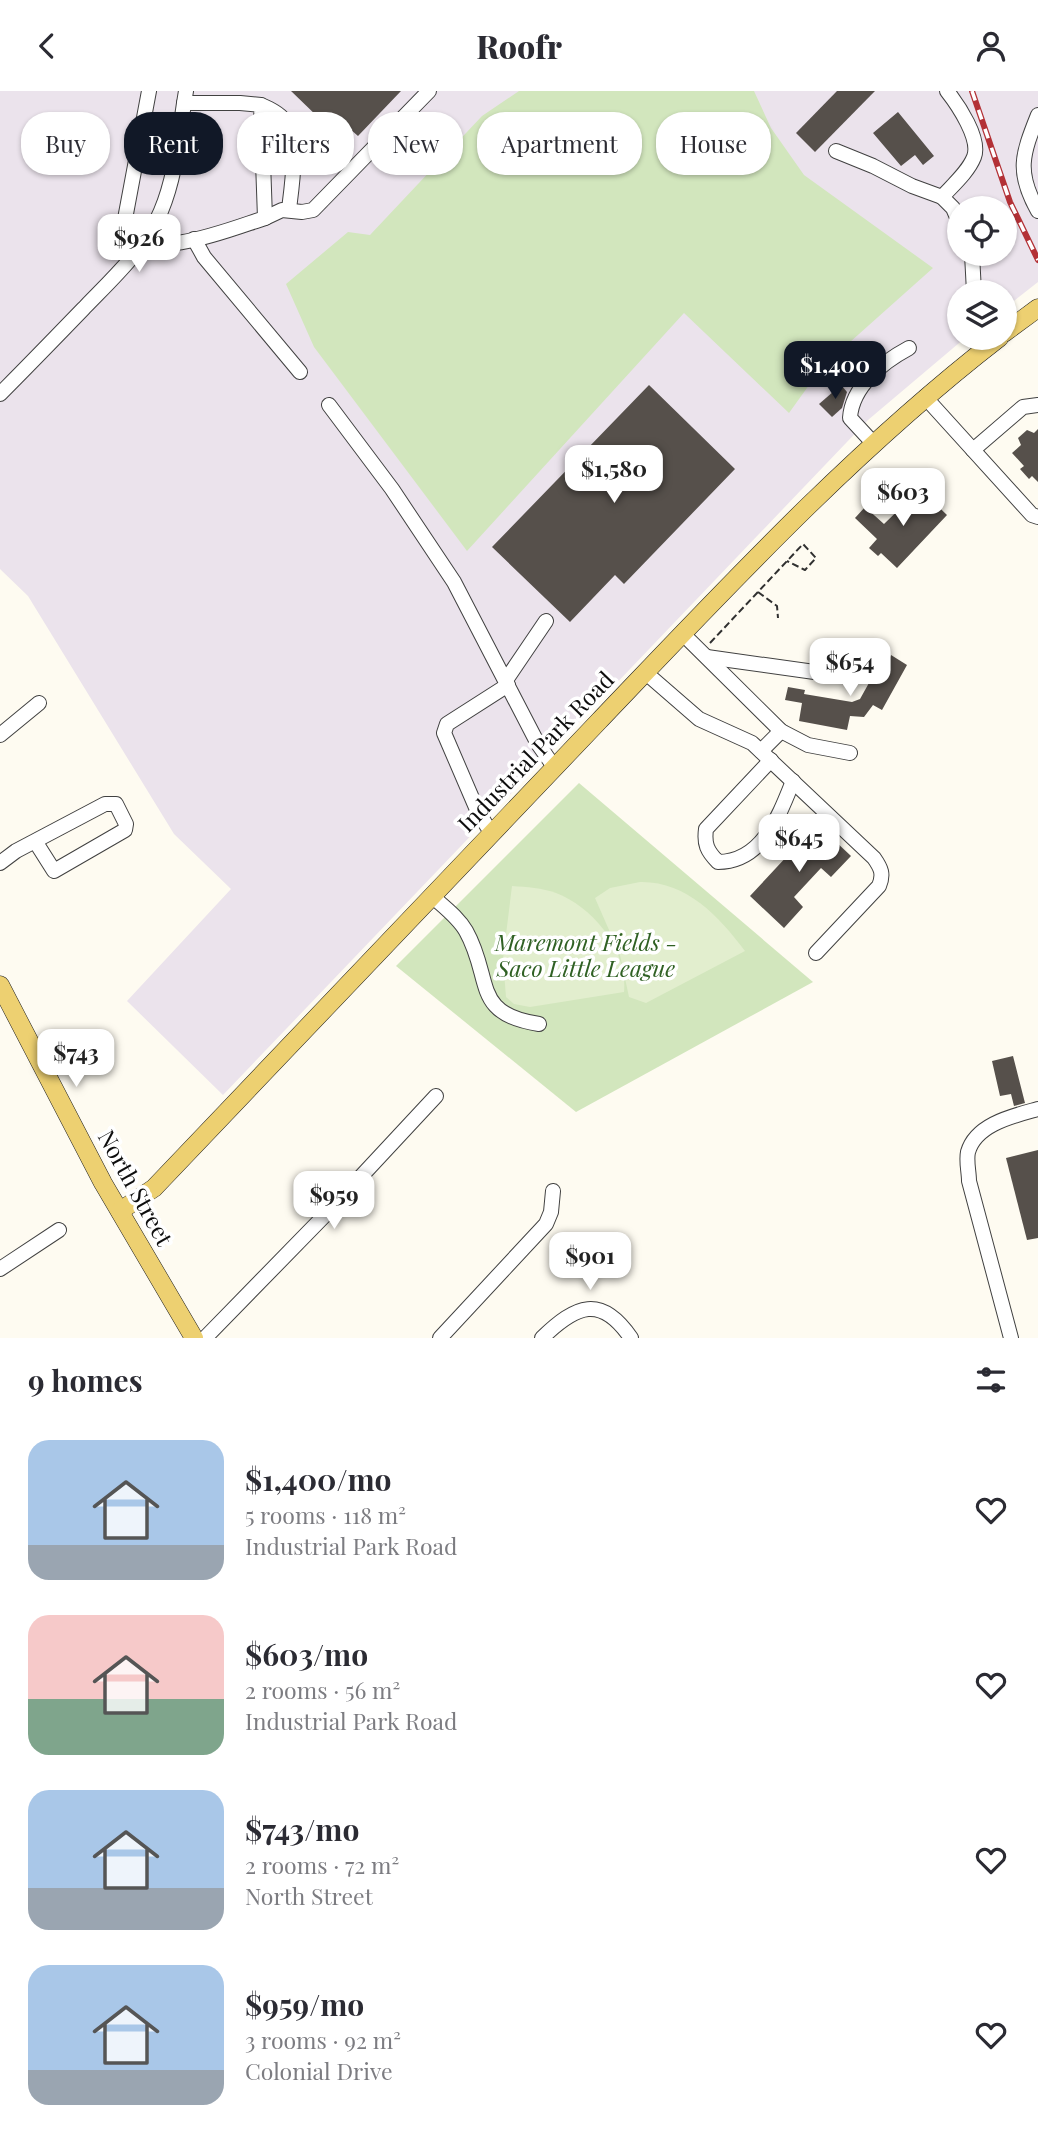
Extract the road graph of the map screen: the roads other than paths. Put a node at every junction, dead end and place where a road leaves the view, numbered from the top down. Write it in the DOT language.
graph roads {
  1 [pos="149,91"];
  2 [pos="429,91"];
  3 [pos="947,91"];
  4 [pos="185,95"];
  5 [pos="261,105"];
  6 [pos="1038,115"];
  7 [pos="836,151"];
  8 [pos="942,197"];
  9 [pos="947,202"];
  10 [pos="289,209"];
  11 [pos="1038,211"];
  12 [pos="265,218"];
  13 [pos="194,239"];
  14 [pos="142,244"];
  15 [pos="1038,308"];
  16 [pos="1017,323"];
  17 [pos="909,348"];
  18 [pos="979,350"];
  19 [pos="300,372"];
  20 [pos="0,394"];
  21 [pos="925,397"];
  22 [pos="329,405"];
  23 [pos="1033,407"];
  24 [pos="874,444"];
  25 [pos="973,450"];
  26 [pos="1038,517"];
  27 [pos="546,621"];
  28 [pos="683,633"];
  29 [pos="704,654"];
  30 [pos="646,673"];
  31 [pos="850,677"];
  32 [pos="507,682"];
  33 [pos="39,703"];
  34 [pos="781,731"];
  35 [pos="0,735"];
  36 [pos="850,753"];
  37 [pos="766,756"];
  38 [pos="555,768"];
  39 [pos="793,781"];
  40 [pos="492,834"];
  41 [pos="35,841"];
  42 [pos="0,862"];
  43 [pos="432,896"];
  44 [pos="816,953"];
  45 [pos="0,985"];
  46 [pos="539,1024"];
  47 [pos="436,1096"];
  48 [pos="1038,1109"];
  49 [pos="553,1191"];
  50 [pos="120,1211"];
  51 [pos="60,1230"];
  52 [pos="0,1269"];
  53 [pos="194,1338"];
  54 [pos="205,1338"];
  55 [pos="440,1338"];
  56 [pos="542,1338"];
  57 [pos="631,1338"];
  58 [pos="1011,1338"];
  1 -- 14 [label="street"];
  2 -- 10 [label="street"];
  3 -- 8 [label="street"];
  4 -- 5 [label="street"];
  4 -- 14 [label="street"];
  5 -- 10 [label="street"];
  5 -- 12 [label="street"];
  6 -- 11 [label="street"];
  7 -- 8 [label="street"];
  8 -- 9 [label="street"];
  10 -- 12 [label="street"];
  12 -- 13 [label="street"];
  13 -- 14 [label="street"];
  13 -- 19 [label="street"];
  14 -- 20 [label="street"];
  15 -- 16 [label="main road"];
  17 -- 24 [label="street"];
  18 -- 21 [label="main road, Industrial Park Road"];
  21 -- 24 [label="main road, Industrial Park Road"];
  21 -- 25 [label="street"];
  22 -- 32 [label="street"];
  23 -- 25 [label="street"];
  24 -- 28 [label="main road, Industrial Park Road"];
  25 -- 26 [label="street"];
  27 -- 32 [label="street"];
  28 -- 29 [label="street"];
  28 -- 30 [label="main road, Industrial Park Road"];
  29 -- 31 [label="street"];
  29 -- 34 [label="street"];
  30 -- 37 [label="street"];
  30 -- 38 [label="main road, Industrial Park Road"];
  32 -- 38 [label="street"];
  32 -- 40 [label="street"];
  33 -- 35 [label="street"];
  34 -- 36 [label="street"];
  34 -- 37 [label="street"];
  37 -- 39 [label="street"];
  37 -- 39 [label="street"];
  38 -- 40 [label="main road, Industrial Park Road"];
  39 -- 44 [label="street"];
  40 -- 43 [label="main road, Industrial Park Road"];
  41 -- 41 [label="street"];
  41 -- 42 [label="street"];
  43 -- 46 [label="street"];
  43 -- 50 [label="main road, Industrial Park Road"];
  45 -- 50 [label="main road, North Street"];
  47 -- 54 [label="street"];
  48 -- 58 [label="street"];
  49 -- 55 [label="street"];
  50 -- 53 [label="main road, North Street"];
  51 -- 52 [label="street"];
  56 -- 57 [label="street"];
}
